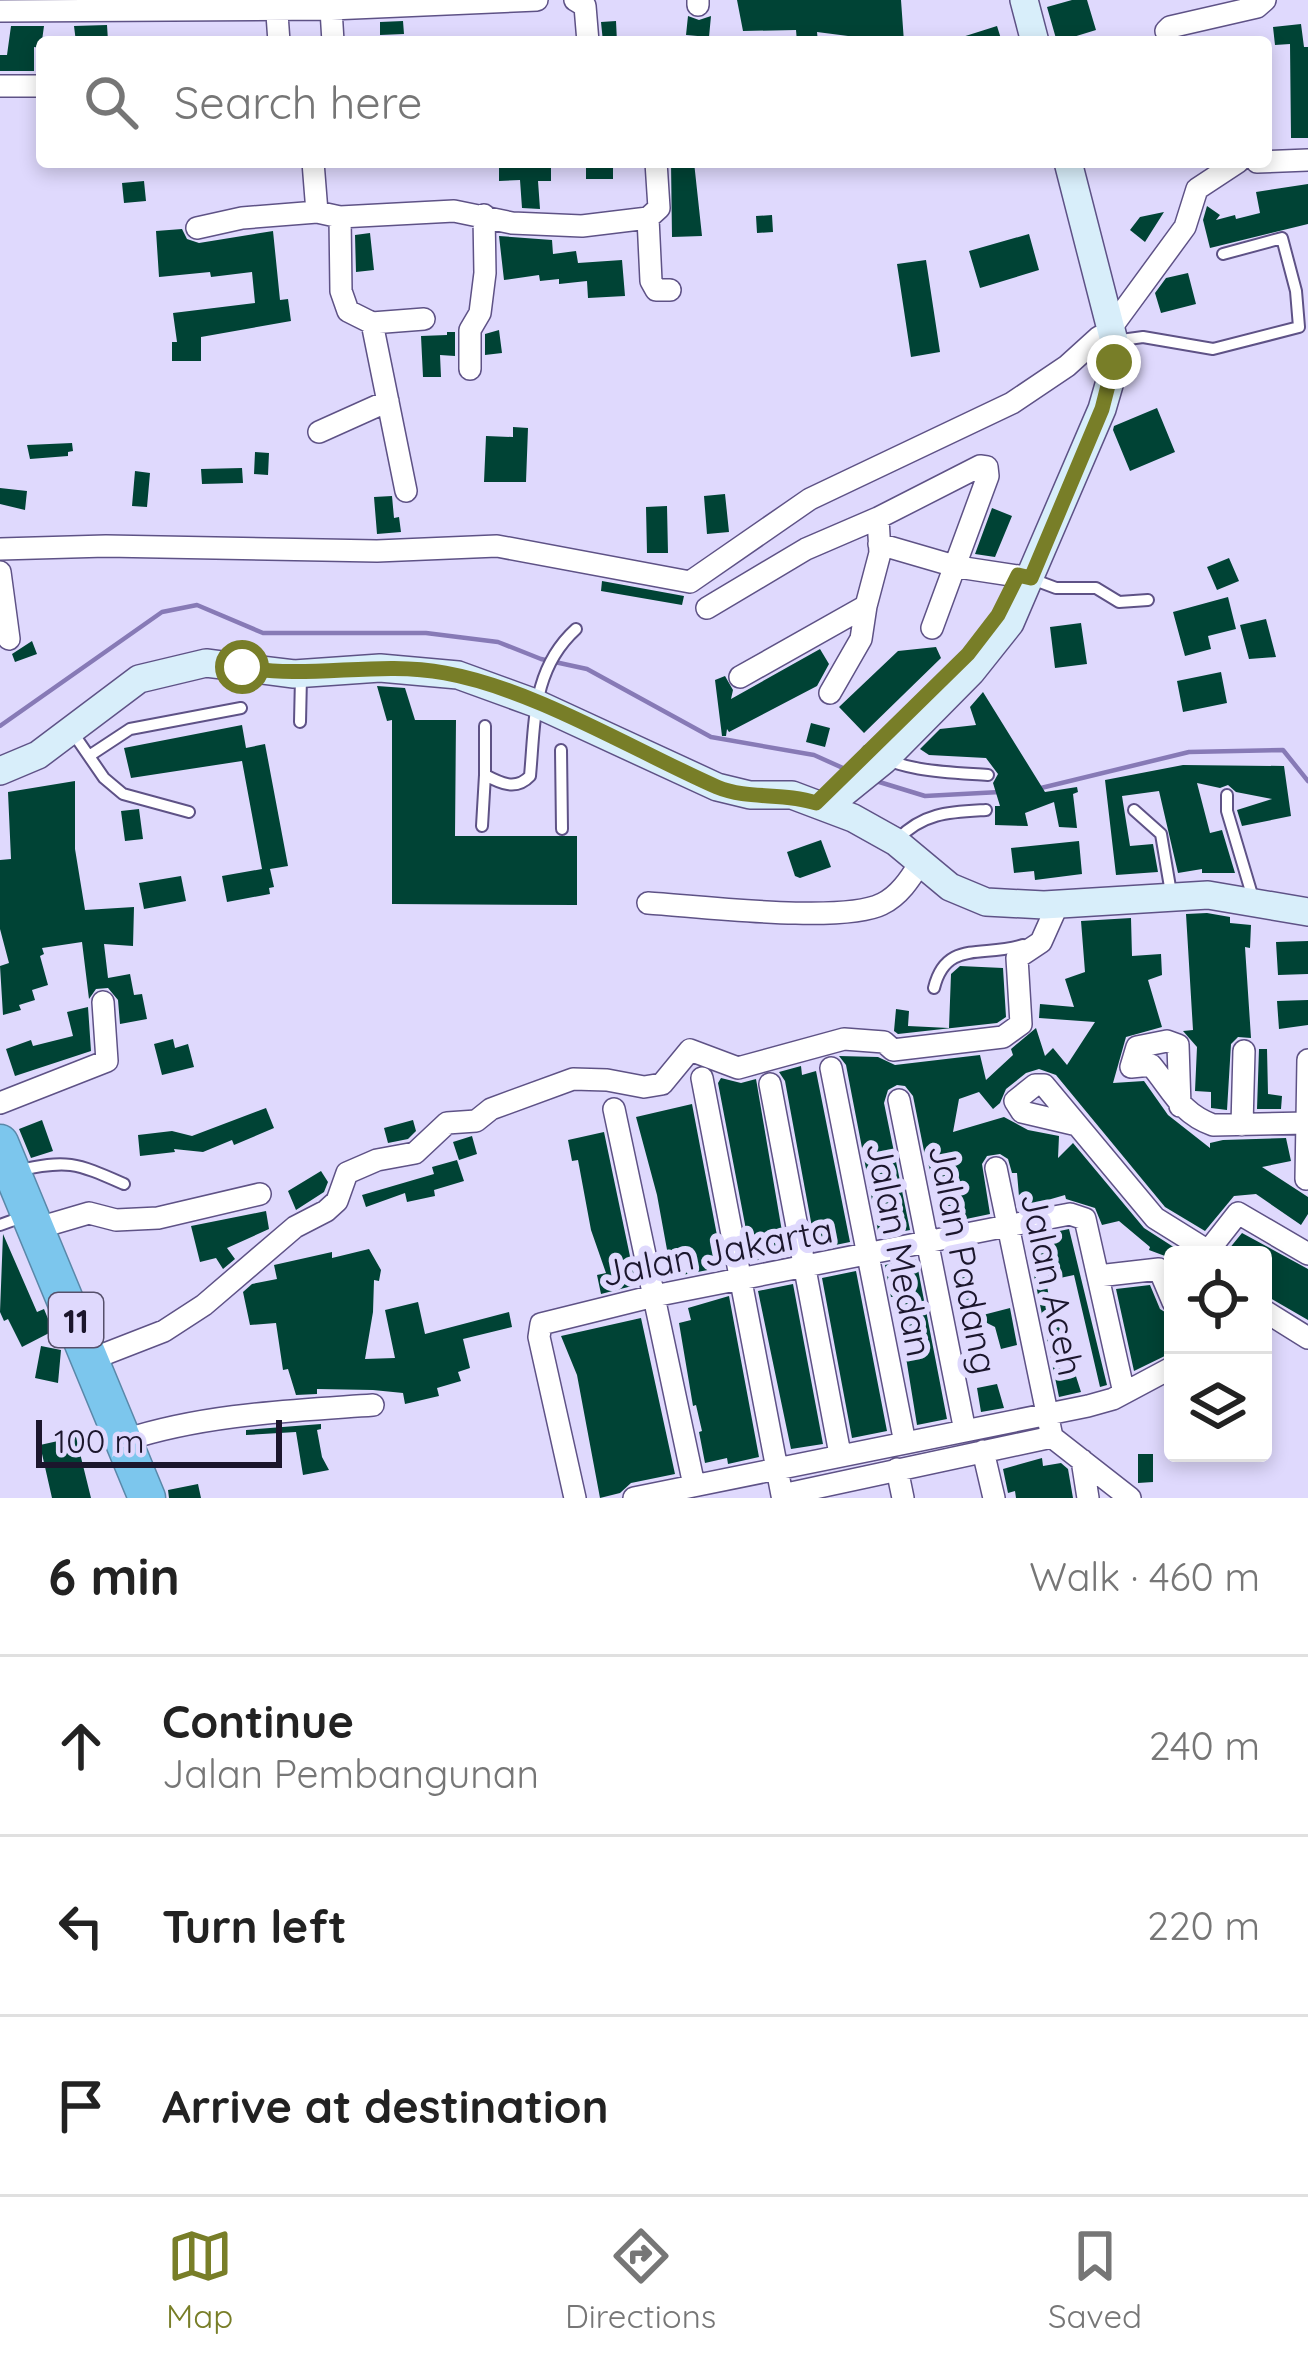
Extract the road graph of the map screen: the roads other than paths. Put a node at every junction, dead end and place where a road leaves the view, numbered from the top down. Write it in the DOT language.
graph roads {
  1 [pos="536,0"];
  2 [pos="575,0"];
  3 [pos="1012,0"];
  4 [pos="1024,0"];
  5 [pos="1264,0"];
  6 [pos="276,4"];
  7 [pos="331,9"];
  8 [pos="0,11"];
  9 [pos="279,36"];
  10 [pos="333,36"];
  11 [pos="588,36"];
  12 [pos="1021,36"];
  13 [pos="1033,36"];
  14 [pos="1168,36"];
  15 [pos="0,86"];
  16 [pos="36,86"];
  17 [pos="1308,160"];
  18 [pos="1272,161"];
  19 [pos="313,168"];
  20 [pos="656,168"];
  21 [pos="1057,168"];
  22 [pos="1069,168"];
  23 [pos="1229,168"];
  24 [pos="316,212"];
  25 [pos="484,215"];
  26 [pos="340,217"];
  27 [pos="648,218"];
  28 [pos="197,228"];
  29 [pos="1223,254"];
  30 [pos="670,290"];
  31 [pos="424,319"];
  32 [pos="372,323"];
  33 [pos="1106,337"];
  34 [pos="470,369"];
  35 [pos="388,401"];
  36 [pos="319,433"];
  37 [pos="406,491"];
  38 [pos="878,518"];
  39 [pos="879,544"];
  40 [pos="0,549"];
  41 [pos="958,567"];
  42 [pos="0,572"];
  43 [pos="1025,577"];
  44 [pos="1148,600"];
  45 [pos="866,606"];
  46 [pos="707,608"];
  47 [pos="932,628"];
  48 [pos="576,629"];
  49 [pos="9,639"];
  50 [pos="302,674"];
  51 [pos="740,677"];
  52 [pos="830,692"];
  53 [pos="535,703"];
  54 [pos="241,708"];
  55 [pos="300,722"];
  56 [pos="485,726"];
  57 [pos="71,730"];
  58 [pos="561,750"];
  59 [pos="89,756"];
  60 [pos="531,767"];
  61 [pos="562,770"];
  62 [pos="0,771"];
  63 [pos="988,775"];
  64 [pos="484,776"];
  65 [pos="850,780"];
  66 [pos="1227,795"];
  67 [pos="986,810"];
  68 [pos="1134,810"];
  69 [pos="189,812"];
  70 [pos="482,826"];
  71 [pos="562,829"];
  72 [pos="896,842"];
  73 [pos="920,863"];
  74 [pos="1171,896"];
  75 [pos="1254,901"];
  76 [pos="648,903"];
  77 [pos="1055,904"];
  78 [pos="1308,912"];
  79 [pos="934,988"];
  80 [pos="103,1002"];
  81 [pos="1244,1051"];
  82 [pos="1308,1060"];
  83 [pos="831,1068"];
  84 [pos="702,1078"];
  85 [pos="770,1084"];
  86 [pos="899,1100"];
  87 [pos="0,1103"];
  88 [pos="1180,1106"];
  89 [pos="614,1109"];
  90 [pos="1306,1123"];
  91 [pos="1073,1124"];
  92 [pos="1242,1125"];
  93 [pos="7,1157"];
  94 [pos="996,1168"];
  95 [pos="1306,1179"];
  96 [pos="124,1184"];
  97 [pos="260,1194"];
  98 [pos="23,1222"];
  99 [pos="1006,1226"];
  100 [pos="927,1241"];
  101 [pos="1196,1246"];
  102 [pos="1212,1246"];
  103 [pos="867,1254"];
  104 [pos="1308,1254"];
  105 [pos="802,1267"];
  106 [pos="1098,1276"];
  107 [pos="741,1280"];
  108 [pos="1164,1281"];
  109 [pos="655,1296"];
  110 [pos="1272,1316"];
  111 [pos="1308,1338"];
  112 [pos="92,1359"];
  113 [pos="1164,1372"];
  114 [pos="1124,1393"];
  115 [pos="373,1406"];
  116 [pos="1046,1414"];
  117 [pos="965,1431"];
  118 [pos="1052,1437"];
  119 [pos="125,1440"];
  120 [pos="904,1443"];
  121 [pos="983,1451"];
  122 [pos="840,1454"];
  123 [pos="1082,1460"];
  124 [pos="777,1466"];
  125 [pos="897,1469"];
  126 [pos="694,1485"];
  127 [pos="782,1496"];
  128 [pos="147,1498"];
  129 [pos="574,1498"];
  130 [pos="634,1498"];
  131 [pos="903,1498"];
  132 [pos="994,1498"];
  133 [pos="1088,1498"];
  134 [pos="1130,1498"];
  1 -- 7 [label="street"];
  2 -- 11 [label="street"];
  3 -- 12 [label="street"];
  4 -- 13 [label="street"];
  5 -- 14 [label="street"];
  6 -- 7 [label="street"];
  6 -- 8 [label="street"];
  6 -- 9 [label="street"];
  7 -- 10 [label="street"];
  15 -- 16 [label="street"];
  17 -- 18 [label="street"];
  19 -- 24 [label="street"];
  20 -- 27 [label="street"];
  21 -- 33 [label="street"];
  22 -- 33 [label="street"];
  23 -- 33 [label="street"];
  24 -- 26 [label="street"];
  24 -- 28 [label="street"];
  25 -- 26 [label="street"];
  25 -- 27 [label="street"];
  25 -- 34 [label="street"];
  26 -- 32 [label="street"];
  27 -- 30 [label="street"];
  29 -- 33 [label="lane"];
  31 -- 32 [label="street"];
  32 -- 35 [label="street"];
  33 -- 40 [label="street"];
  33 -- 43 [label="street"];
  35 -- 36 [label="street"];
  35 -- 37 [label="street"];
  38 -- 39 [label="street"];
  38 -- 41 [label="street"];
  38 -- 46 [label="street"];
  39 -- 41 [label="street"];
  39 -- 45 [label="street"];
  41 -- 43 [label="street"];
  41 -- 47 [label="street"];
  42 -- 49 [label="street"];
  43 -- 44 [label="lane"];
  43 -- 65 [label="street"];
  45 -- 51 [label="street"];
  45 -- 52 [label="street"];
  48 -- 53 [label="lane"];
  50 -- 53 [label="street"];
  50 -- 55 [label="lane"];
  50 -- 57 [label="street"];
  53 -- 60 [label="lane"];
  53 -- 65 [label="street"];
  54 -- 59 [label="lane"];
  56 -- 64 [label="lane"];
  57 -- 59 [label="lane"];
  57 -- 62 [label="street"];
  58 -- 61 [label="lane"];
  59 -- 69 [label="lane"];
  60 -- 61 [label="lane"];
  60 -- 64 [label="lane"];
  61 -- 71 [label="lane"];
  63 -- 65 [label="lane"];
  64 -- 70 [label="lane"];
  65 -- 72 [label="street"];
  66 -- 75 [label="lane"];
  67 -- 72 [label="lane"];
  68 -- 74 [label="lane"];
  72 -- 73 [label="street"];
  73 -- 76 [label="street"];
  73 -- 77 [label="street"];
  74 -- 75 [label="street"];
  74 -- 77 [label="street"];
  75 -- 78 [label="street"];
  77 -- 79 [label="lane"];
  77 -- 112 [label="street"];
  80 -- 87 [label="street"];
  81 -- 92 [label="street"];
  82 -- 90 [label="street"];
  83 -- 103 [label="street, Jalan Medan"];
  84 -- 107 [label="street"];
  85 -- 105 [label="street"];
  86 -- 100 [label="street, Jalan Padang"];
  88 -- 92 [label="street"];
  89 -- 109 [label="street"];
  90 -- 92 [label="street"];
  90 -- 95 [label="street"];
  91 -- 101 [label="street"];
  93 -- 96 [label="lane"];
  93 -- 98 [label="highway, 11"];
  94 -- 99 [label="street, Jalan Aceh"];
  97 -- 98 [label="street"];
  98 -- 112 [label="highway, 11"];
  99 -- 100 [label="street, Jalan Jakarta"];
  99 -- 106 [label="street, Jalan Jakarta"];
  99 -- 116 [label="street, Jalan Aceh"];
  100 -- 103 [label="street, Jalan Jakarta"];
  100 -- 117 [label="street, Jalan Padang"];
  102 -- 104 [label="street"];
  103 -- 105 [label="street, Jalan Jakarta"];
  103 -- 120 [label="street, Jalan Medan"];
  105 -- 107 [label="street, Jalan Jakarta"];
  105 -- 122 [label="street"];
  106 -- 108 [label="street"];
  106 -- 114 [label="street"];
  107 -- 109 [label="street, Jalan Jakarta"];
  107 -- 124 [label="street"];
  109 -- 126 [label="street"];
  109 -- 129 [label="street, Jalan Jakarta"];
  110 -- 111 [label="street"];
  112 -- 119 [label="highway, 11"];
  113 -- 114 [label="street"];
  114 -- 116 [label="street"];
  115 -- 119 [label="street"];
  116 -- 117 [label="street"];
  116 -- 118 [label="street, Jalan Aceh"];
  117 -- 120 [label="street"];
  118 -- 121 [label="street"];
  118 -- 123 [label="street"];
  119 -- 128 [label="highway, 11"];
  120 -- 122 [label="street"];
  121 -- 125 [label="street"];
  121 -- 132 [label="street"];
  122 -- 124 [label="street"];
  123 -- 133 [label="street"];
  123 -- 134 [label="street"];
  124 -- 126 [label="street"];
  124 -- 127 [label="street"];
  125 -- 127 [label="street"];
  125 -- 131 [label="street"];
  126 -- 130 [label="street"];
}
